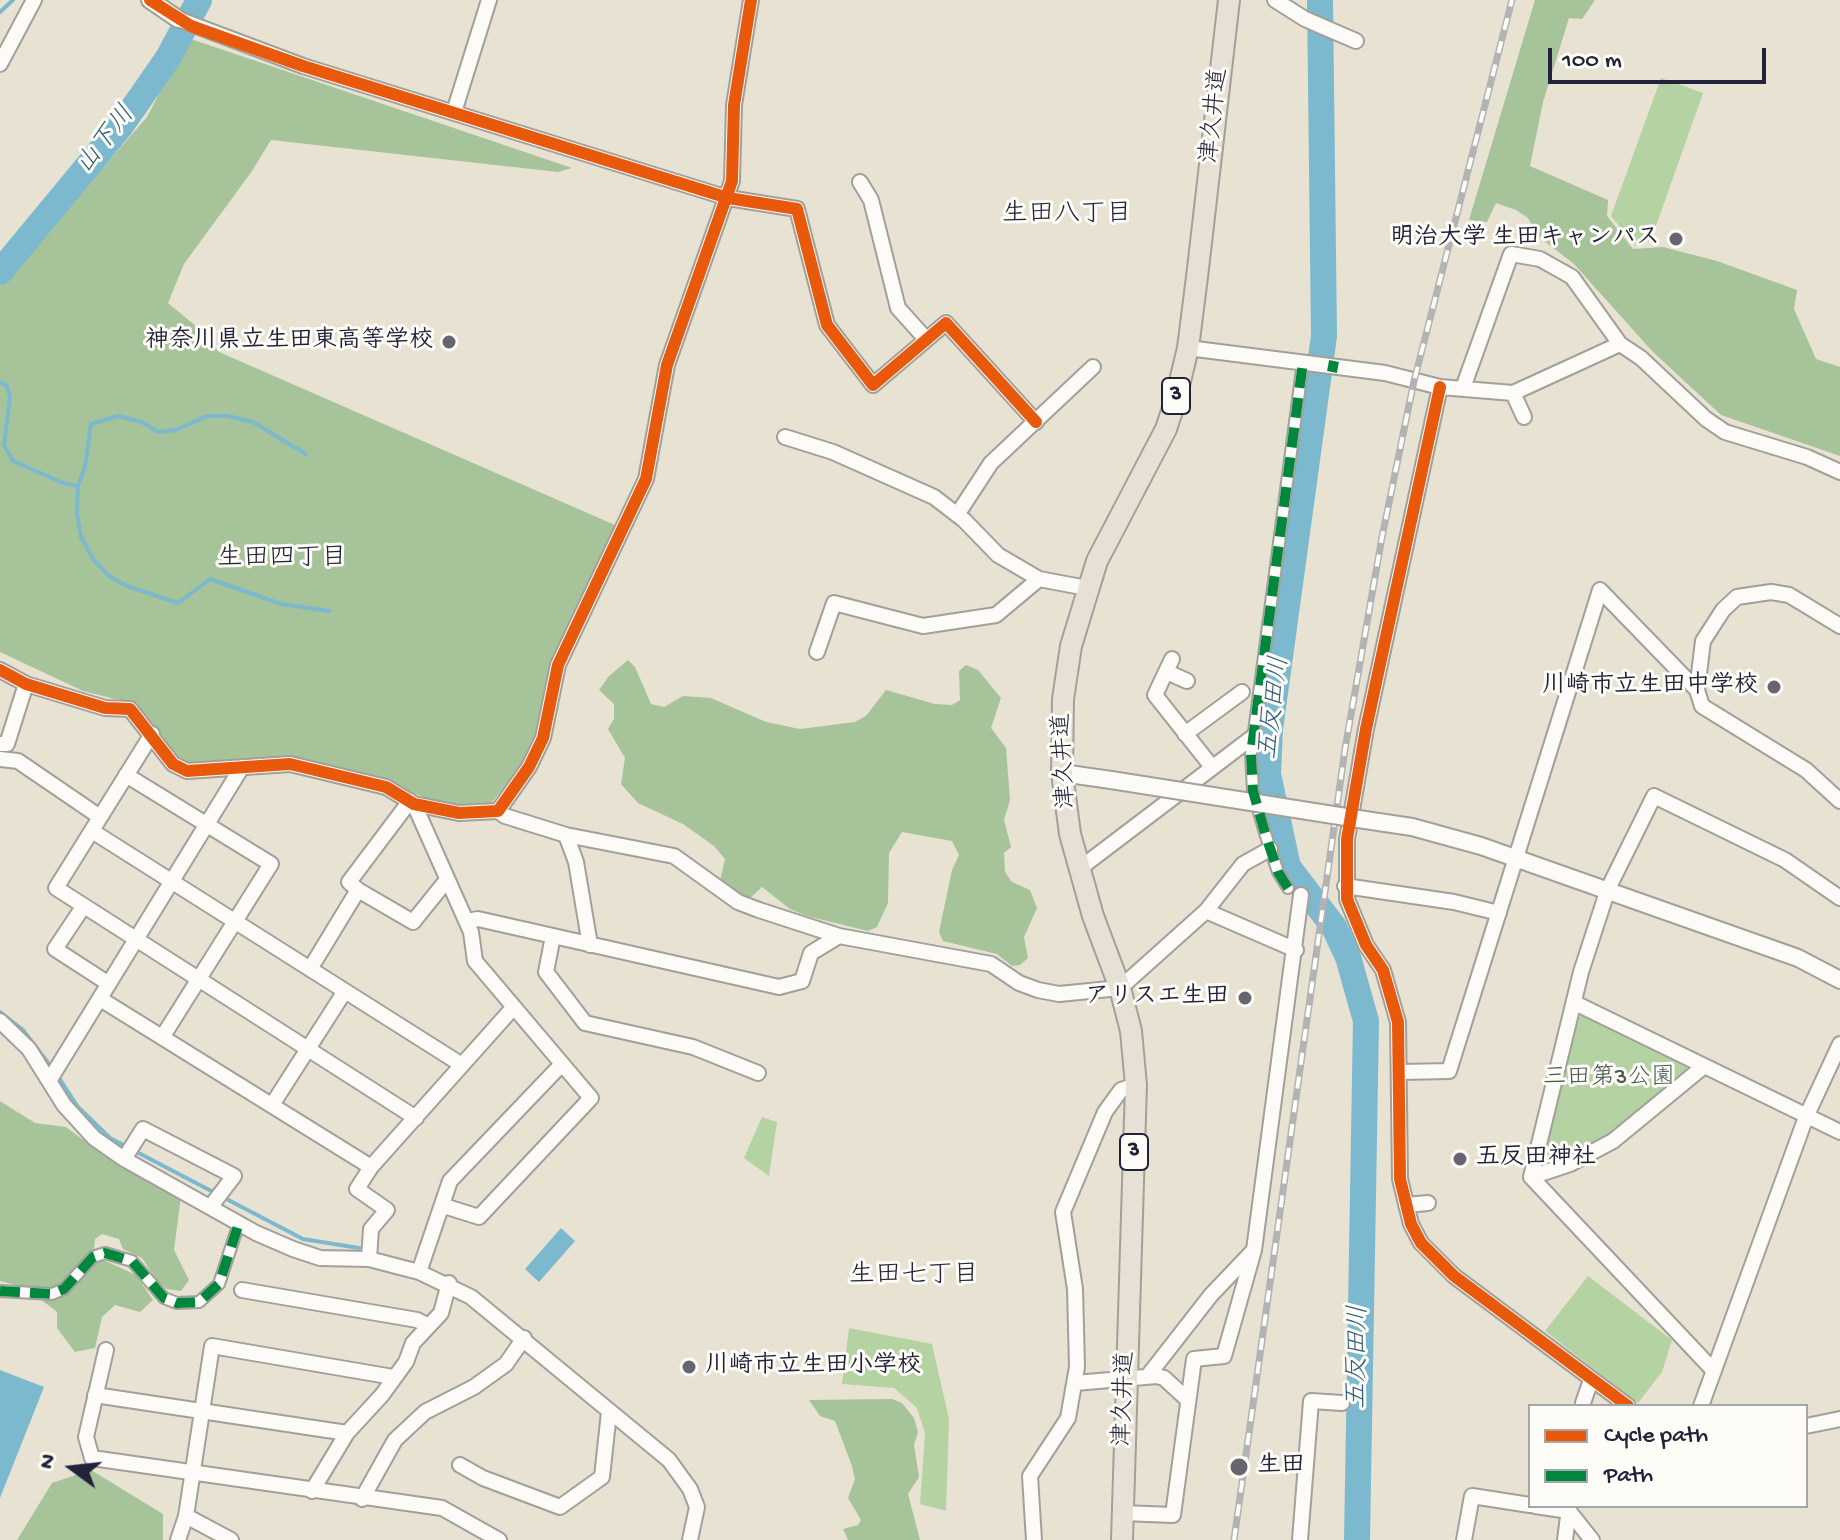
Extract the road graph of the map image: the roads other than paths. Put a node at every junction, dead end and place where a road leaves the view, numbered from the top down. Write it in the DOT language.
graph roads {
  1 [pos="34,0"];
  2 [pos="150,0"];
  3 [pos="489,0"];
  4 [pos="751,0"];
  5 [pos="1229,0"];
  6 [pos="1275,0"];
  7 [pos="185,22"];
  8 [pos="1356,41"];
  9 [pos="0,64"];
  10 [pos="454,112"];
  11 [pos="860,182"];
  12 [pos="728,198"];
  13 [pos="925,338"];
  14 [pos="1620,344"];
  15 [pos="1188,348"];
  16 [pos="1306,363"];
  17 [pos="1093,367"];
  18 [pos="1440,387"];
  19 [pos="1463,388"];
  20 [pos="1513,393"];
  21 [pos="1524,417"];
  22 [pos="1036,422"];
  23 [pos="785,437"];
  24 [pos="1840,472"];
  25 [pos="957,515"];
  26 [pos="1039,579"];
  27 [pos="1087,588"];
  28 [pos="1840,626"];
  29 [pos="817,652"];
  30 [pos="0,670"];
  31 [pos="1187,681"];
  32 [pos="26,684"];
  33 [pos="1697,690"];
  34 [pos="1242,692"];
  35 [pos="152,734"];
  36 [pos="1185,734"];
  37 [pos="1254,736"];
  38 [pos="0,744"];
  39 [pos="0,759"];
  40 [pos="242,767"];
  41 [pos="1212,767"];
  42 [pos="1062,773"];
  43 [pos="126,775"];
  44 [pos="1840,801"];
  45 [pos="412,802"];
  46 [pos="498,811"];
  47 [pos="100,817"];
  48 [pos="209,825"];
  49 [pos="92,831"];
  50 [pos="566,835"];
  51 [pos="1270,849"];
  52 [pos="1516,858"];
  53 [pos="1079,869"];
  54 [pos="446,881"];
  55 [pos="174,882"];
  56 [pos="1345,886"];
  57 [pos="1608,889"];
  58 [pos="358,890"];
  59 [pos="1297,897"];
  60 [pos="1840,898"];
  61 [pos="83,907"];
  62 [pos="1206,911"];
  63 [pos="1499,913"];
  64 [pos="467,921"];
  65 [pos="235,922"];
  66 [pos="553,936"];
  67 [pos="839,936"];
  68 [pos="136,941"];
  69 [pos="590,945"];
  70 [pos="1296,950"];
  71 [pos="310,969"];
  72 [pos="198,980"];
  73 [pos="1840,980"];
  74 [pos="109,984"];
  75 [pos="1120,988"];
  76 [pos="345,991"];
  77 [pos="102,1000"];
  78 [pos="1575,1003"];
  79 [pos="512,1009"];
  80 [pos="0,1021"];
  81 [pos="163,1036"];
  82 [pos="1840,1044"];
  83 [pos="308,1050"];
  84 [pos="462,1065"];
  85 [pos="561,1065"];
  86 [pos="1703,1067"];
  87 [pos="1400,1072"];
  88 [pos="758,1073"];
  89 [pos="49,1081"];
  90 [pos="1136,1085"];
  91 [pos="272,1105"];
  92 [pos="1806,1117"];
  93 [pos="416,1118"];
  94 [pos="1840,1132"];
  95 [pos="124,1159"];
  96 [pos="371,1167"];
  97 [pos="1531,1177"];
  98 [pos="1428,1203"];
  99 [pos="1406,1205"];
  100 [pos="211,1206"];
  101 [pos="444,1206"];
  102 [pos="239,1223"];
  103 [pos="1254,1250"];
  104 [pos="369,1259"];
  105 [pos="419,1272"];
  106 [pos="449,1283"];
  107 [pos="242,1290"];
  108 [pos="0,1291"];
  109 [pos="427,1325"];
  110 [pos="524,1338"];
  111 [pos="106,1350"];
  112 [pos="1714,1371"];
  113 [pos="393,1377"];
  114 [pos="1147,1377"];
  115 [pos="1126,1380"];
  116 [pos="1591,1380"];
  117 [pos="1075,1383"];
  118 [pos="95,1395"];
  119 [pos="1188,1400"];
  120 [pos="1342,1403"];
  121 [pos="1583,1403"];
  122 [pos="1625,1404"];
  123 [pos="1702,1404"];
  124 [pos="201,1410"];
  125 [pos="609,1412"];
  126 [pos="1840,1419"];
  127 [pos="1808,1426"];
  128 [pos="347,1433"];
  129 [pos="460,1465"];
  130 [pos="191,1472"];
  131 [pos="312,1491"];
  132 [pos="362,1499"];
  133 [pos="1528,1505"];
  134 [pos="1569,1509"];
  135 [pos="1122,1513"];
  136 [pos="186,1516"];
  137 [pos="178,1540"];
  138 [pos="231,1540"];
  139 [pos="499,1540"];
  140 [pos="690,1540"];
  141 [pos="1034,1540"];
  142 [pos="1122,1540"];
  143 [pos="1300,1540"];
  144 [pos="1464,1540"];
  145 [pos="1565,1540"];
  146 [pos="1592,1540"];
  1 -- 9 [label="street"];
  2 -- 7 [label="street"];
  3 -- 10 [label="street"];
  4 -- 12 [label="street"];
  5 -- 15 [label="main road, 津久井道 / 3"];
  6 -- 8 [label="street"];
  7 -- 10 [label="street"];
  10 -- 12 [label="street"];
  11 -- 13 [label="street"];
  12 -- 13 [label="street"];
  12 -- 46 [label="street"];
  13 -- 22 [label="street"];
  14 -- 19 [label="street"];
  14 -- 20 [label="street"];
  14 -- 24 [label="street"];
  15 -- 16 [label="street"];
  15 -- 27 [label="main road, 津久井道 / 3"];
  16 -- 18 [label="street"];
  16 -- 37 [label="street"];
  17 -- 22 [label="street"];
  18 -- 19 [label="street"];
  18 -- 56 [label="street"];
  19 -- 20 [label="street"];
  20 -- 21 [label="street"];
  22 -- 25 [label="street"];
  23 -- 25 [label="street"];
  25 -- 26 [label="street"];
  26 -- 27 [label="street"];
  26 -- 29 [label="street"];
  27 -- 42 [label="main road, 津久井道 / 3"];
  28 -- 33 [label="street"];
  30 -- 32 [label="street"];
  31 -- 36 [label="street"];
  32 -- 35 [label="street"];
  32 -- 38 [label="street"];
  33 -- 44 [label="street"];
  33 -- 52 [label="street"];
  34 -- 36 [label="street"];
  35 -- 40 [label="street"];
  35 -- 43 [label="street"];
  36 -- 41 [label="street"];
  37 -- 41 [label="street"];
  37 -- 51 [label="street"];
  39 -- 47 [label="street"];
  40 -- 45 [label="street"];
  40 -- 48 [label="street"];
  41 -- 53 [label="street"];
  42 -- 52 [label="street, bridge"];
  42 -- 53 [label="main road, 津久井道 / 3"];
  43 -- 47 [label="street"];
  43 -- 48 [label="street"];
  45 -- 46 [label="street"];
  45 -- 54 [label="street"];
  45 -- 58 [label="street"];
  46 -- 50 [label="street"];
  47 -- 49 [label="street"];
  48 -- 55 [label="street"];
  48 -- 65 [label="street"];
  49 -- 55 [label="street"];
  49 -- 61 [label="street"];
  50 -- 67 [label="street"];
  50 -- 69 [label="street"];
  51 -- 59 [label="street"];
  51 -- 62 [label="street"];
  52 -- 57 [label="street"];
  52 -- 63 [label="street"];
  53 -- 75 [label="main road, 津久井道 / 3"];
  54 -- 58 [label="street"];
  54 -- 64 [label="street"];
  55 -- 65 [label="street"];
  55 -- 68 [label="street"];
  56 -- 63 [label="street"];
  56 -- 87 [label="street"];
  57 -- 60 [label="street"];
  57 -- 73 [label="street"];
  57 -- 78 [label="street"];
  58 -- 71 [label="street"];
  59 -- 70 [label="street"];
  61 -- 68 [label="street"];
  61 -- 74 [label="street"];
  62 -- 70 [label="street"];
  62 -- 75 [label="street"];
  63 -- 87 [label="street"];
  64 -- 66 [label="street"];
  64 -- 79 [label="street"];
  65 -- 71 [label="street"];
  65 -- 72 [label="street"];
  66 -- 69 [label="street"];
  66 -- 88 [label="street"];
  67 -- 69 [label="street"];
  67 -- 75 [label="street"];
  68 -- 72 [label="street"];
  68 -- 74 [label="street"];
  70 -- 103 [label="street"];
  71 -- 76 [label="street"];
  72 -- 81 [label="street"];
  72 -- 83 [label="street"];
  74 -- 77 [label="street"];
  75 -- 90 [label="main road, 津久井道 / 3"];
  76 -- 83 [label="street"];
  76 -- 84 [label="street"];
  77 -- 81 [label="street"];
  77 -- 89 [label="street"];
  78 -- 86 [label="street"];
  78 -- 97 [label="street"];
  79 -- 84 [label="street"];
  79 -- 85 [label="street"];
  80 -- 89 [label="street"];
  81 -- 91 [label="street"];
  82 -- 92 [label="street"];
  83 -- 91 [label="street"];
  83 -- 93 [label="street"];
  84 -- 93 [label="street"];
  85 -- 101 [label="street"];
  85 -- 101 [label="street"];
  86 -- 92 [label="street"];
  86 -- 97 [label="street"];
  87 -- 99 [label="street"];
  89 -- 95 [label="street"];
  90 -- 115 [label="main road, 津久井道 / 3"];
  90 -- 117 [label="street"];
  91 -- 96 [label="street"];
  92 -- 94 [label="street"];
  92 -- 112 [label="street"];
  93 -- 96 [label="street"];
  95 -- 100 [label="street"];
  95 -- 100 [label="street"];
  96 -- 104 [label="street"];
  97 -- 112 [label="street"];
  98 -- 99 [label="street"];
  99 -- 116 [label="street"];
  100 -- 102 [label="street"];
  101 -- 105 [label="street"];
  102 -- 104 [label="street"];
  102 -- 108 [label="street"];
  103 -- 114 [label="street"];
  103 -- 119 [label="street"];
  104 -- 105 [label="street"];
  105 -- 106 [label="street"];
  106 -- 109 [label="street"];
  106 -- 110 [label="street"];
  107 -- 109 [label="street"];
  109 -- 113 [label="street"];
  110 -- 125 [label="street"];
  110 -- 132 [label="street"];
  111 -- 118 [label="street"];
  112 -- 123 [label="street"];
  113 -- 124 [label="street"];
  113 -- 128 [label="street"];
  114 -- 115 [label="street"];
  114 -- 119 [label="street"];
  115 -- 117 [label="street"];
  115 -- 135 [label="main road, 津久井道 / 3"];
  116 -- 121 [label="street"];
  116 -- 122 [label="street"];
  117 -- 141 [label="street"];
  118 -- 124 [label="street"];
  118 -- 130 [label="street"];
  119 -- 135 [label="street"];
  120 -- 143 [label="street"];
  124 -- 128 [label="street"];
  124 -- 130 [label="street"];
  125 -- 129 [label="street"];
  125 -- 140 [label="street"];
  126 -- 127 [label="street"];
  128 -- 131 [label="street"];
  130 -- 131 [label="street"];
  130 -- 136 [label="street"];
  131 -- 132 [label="street"];
  132 -- 139 [label="street"];
  133 -- 144 [label="street"];
  134 -- 145 [label="street"];
  134 -- 146 [label="street"];
  135 -- 142 [label="main road, 津久井道 / 3"];
  136 -- 137 [label="street"];
  136 -- 138 [label="street"];
}
